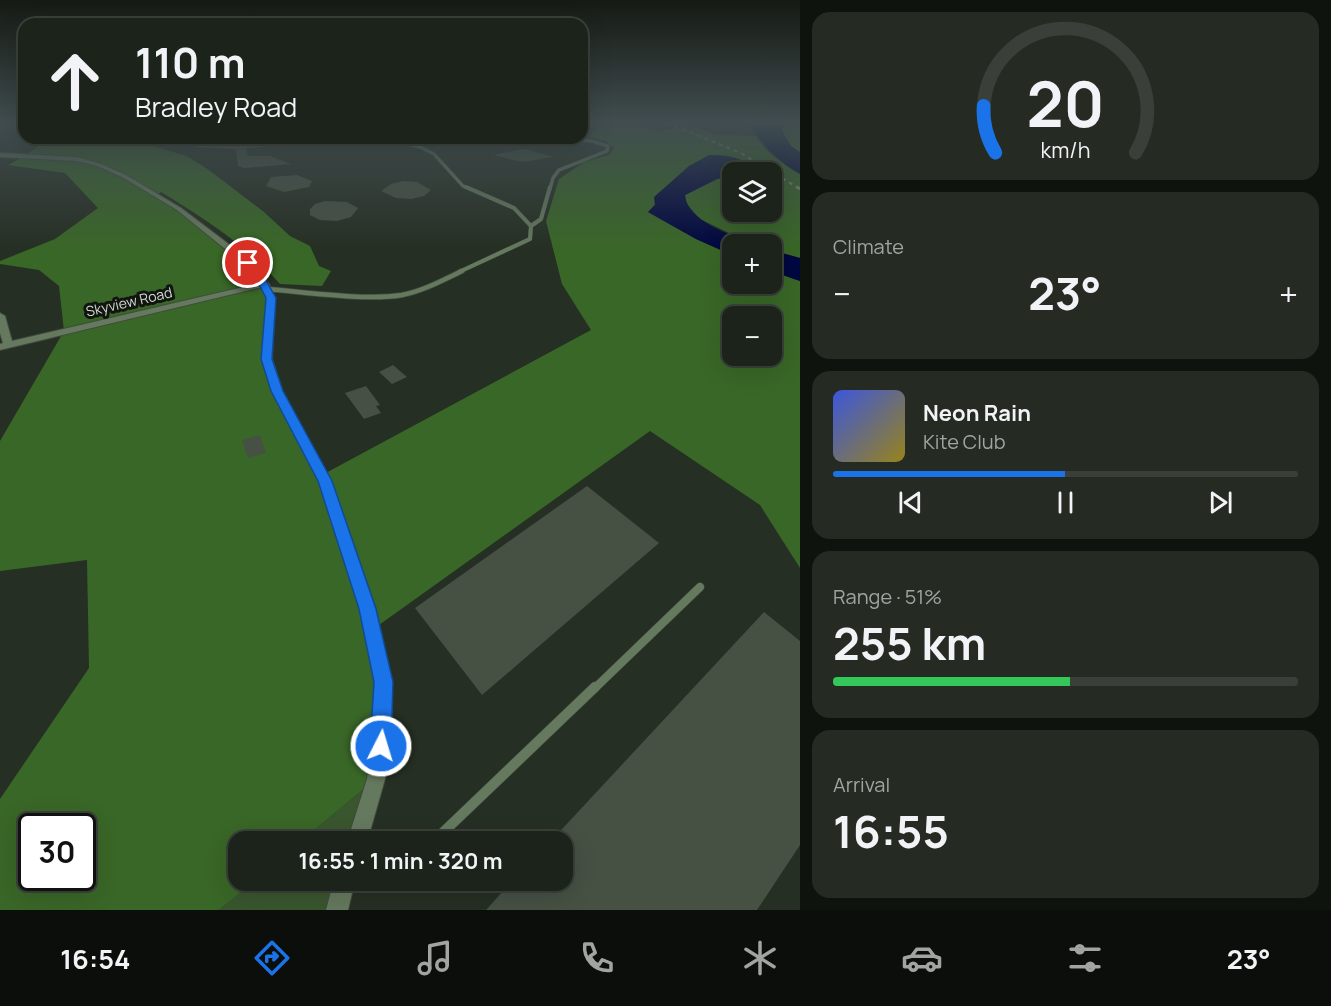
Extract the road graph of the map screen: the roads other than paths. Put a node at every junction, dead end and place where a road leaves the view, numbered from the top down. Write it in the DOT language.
graph roads {
  1 [pos="100,165"];
  2 [pos="444,165"];
  3 [pos="572,165"];
  4 [pos="531,226"];
  5 [pos="266,287"];
  6 [pos="0,316"];
  7 [pos="4,346"];
  8 [pos="700,587"];
  9 [pos="360,831"];
  10 [pos="445,831"];
  11 [pos="342,891"];
  12 [pos="337,910"];
  1 -- 5 [label="street"];
  2 -- 4 [label="lane"];
  3 -- 4 [label="lane"];
  4 -- 5 [label="lane"];
  5 -- 7 [label="street, Skyview Road"];
  5 -- 9 [label="street"];
  6 -- 7 [label="street"];
  8 -- 10 [label="lane"];
  11 -- 12 [label="street"];
}
